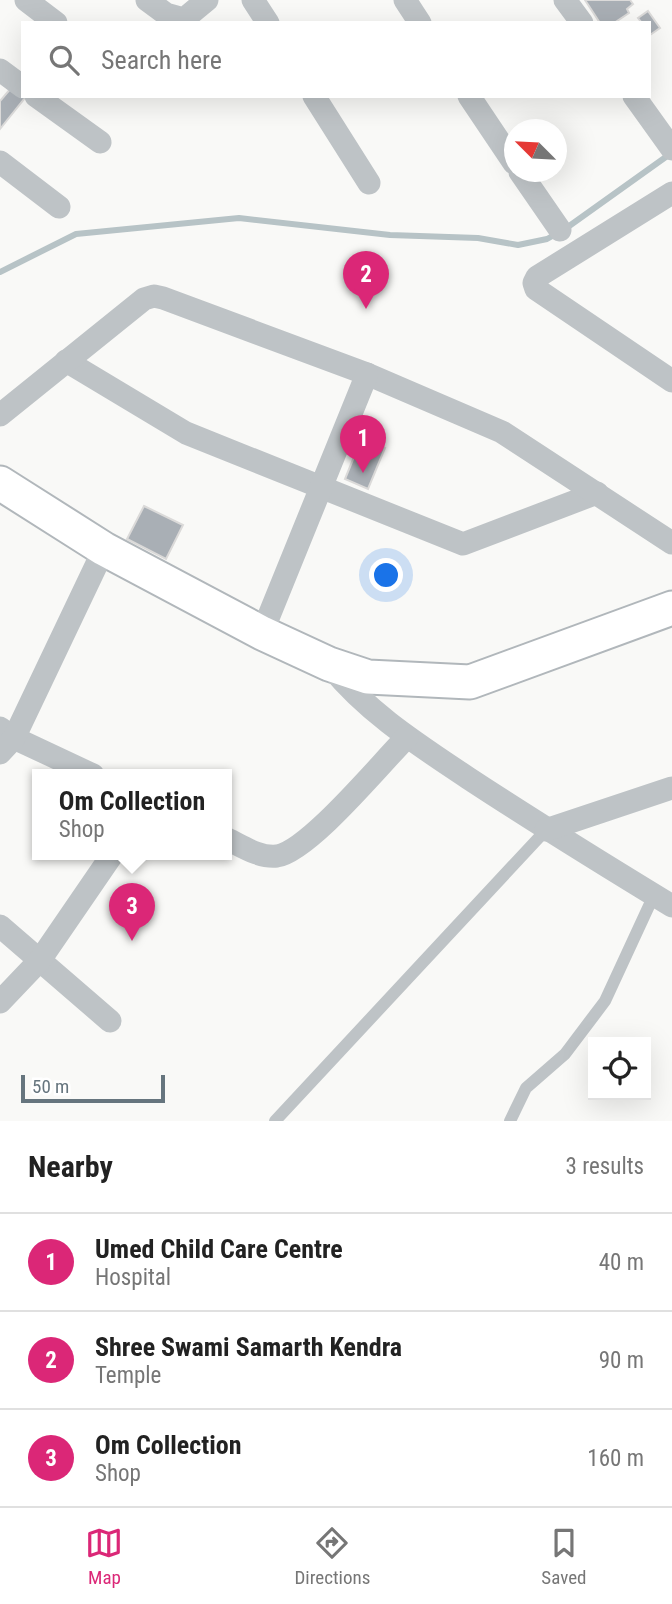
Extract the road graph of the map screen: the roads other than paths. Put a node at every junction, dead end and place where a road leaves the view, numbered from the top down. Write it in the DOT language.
graph roads {
  1 [pos="26,0"];
  2 [pos="147,0"];
  3 [pos="207,0"];
  4 [pos="253,0"];
  5 [pos="405,0"];
  6 [pos="565,0"];
  7 [pos="53,21"];
  8 [pos="267,21"];
  9 [pos="419,21"];
  10 [pos="581,21"];
  11 [pos="0,70"];
  12 [pos="21,86"];
  13 [pos="39,98"];
  14 [pos="315,98"];
  15 [pos="471,98"];
  16 [pos="635,98"];
  17 [pos="100,142"];
  18 [pos="504,148"];
  19 [pos="672,149"];
  20 [pos="0,162"];
  21 [pos="527,182"];
  22 [pos="369,184"];
  23 [pos="672,193"];
  24 [pos="59,206"];
  25 [pos="560,230"];
  26 [pos="66,361"];
  27 [pos="367,374"];
  28 [pos="672,381"];
  29 [pos="0,415"];
  30 [pos="0,483"];
  31 [pos="321,488"];
  32 [pos="597,493"];
  33 [pos="672,543"];
  34 [pos="104,549"];
  35 [pos="672,608"];
  36 [pos="262,632"];
  37 [pos="329,664"];
  38 [pos="407,737"];
  39 [pos="5,740"];
  40 [pos="78,769"];
  41 [pos="672,788"];
  42 [pos="546,830"];
  43 [pos="232,842"];
  44 [pos="109,860"];
  45 [pos="663,900"];
  46 [pos="0,926"];
  47 [pos="40,960"];
  48 [pos="0,1002"];
  49 [pos="110,1021"];
  50 [pos="275,1121"];
  51 [pos="510,1121"];
  1 -- 7 [label="street"];
  2 -- 3 [label="street"];
  4 -- 8 [label="street"];
  5 -- 9 [label="street"];
  6 -- 10 [label="street"];
  11 -- 12 [label="street"];
  13 -- 17 [label="street"];
  14 -- 22 [label="street"];
  15 -- 18 [label="street"];
  16 -- 19 [label="street"];
  20 -- 24 [label="street"];
  21 -- 25 [label="street"];
  23 -- 28 [label="street"];
  26 -- 27 [label="street"];
  26 -- 29 [label="street"];
  26 -- 31 [label="street"];
  27 -- 31 [label="street"];
  27 -- 32 [label="street"];
  30 -- 34 [label="street"];
  31 -- 32 [label="street"];
  31 -- 36 [label="street"];
  32 -- 33 [label="street"];
  34 -- 36 [label="street"];
  34 -- 39 [label="street"];
  35 -- 37 [label="street"];
  36 -- 37 [label="street"];
  37 -- 38 [label="street"];
  38 -- 42 [label="street"];
  38 -- 43 [label="street"];
  39 -- 40 [label="street"];
  41 -- 42 [label="street"];
  42 -- 45 [label="street"];
  42 -- 50 [label="lane"];
  44 -- 47 [label="street"];
  45 -- 51 [label="lane"];
  46 -- 47 [label="street"];
  47 -- 48 [label="street"];
  47 -- 49 [label="street"];
}
